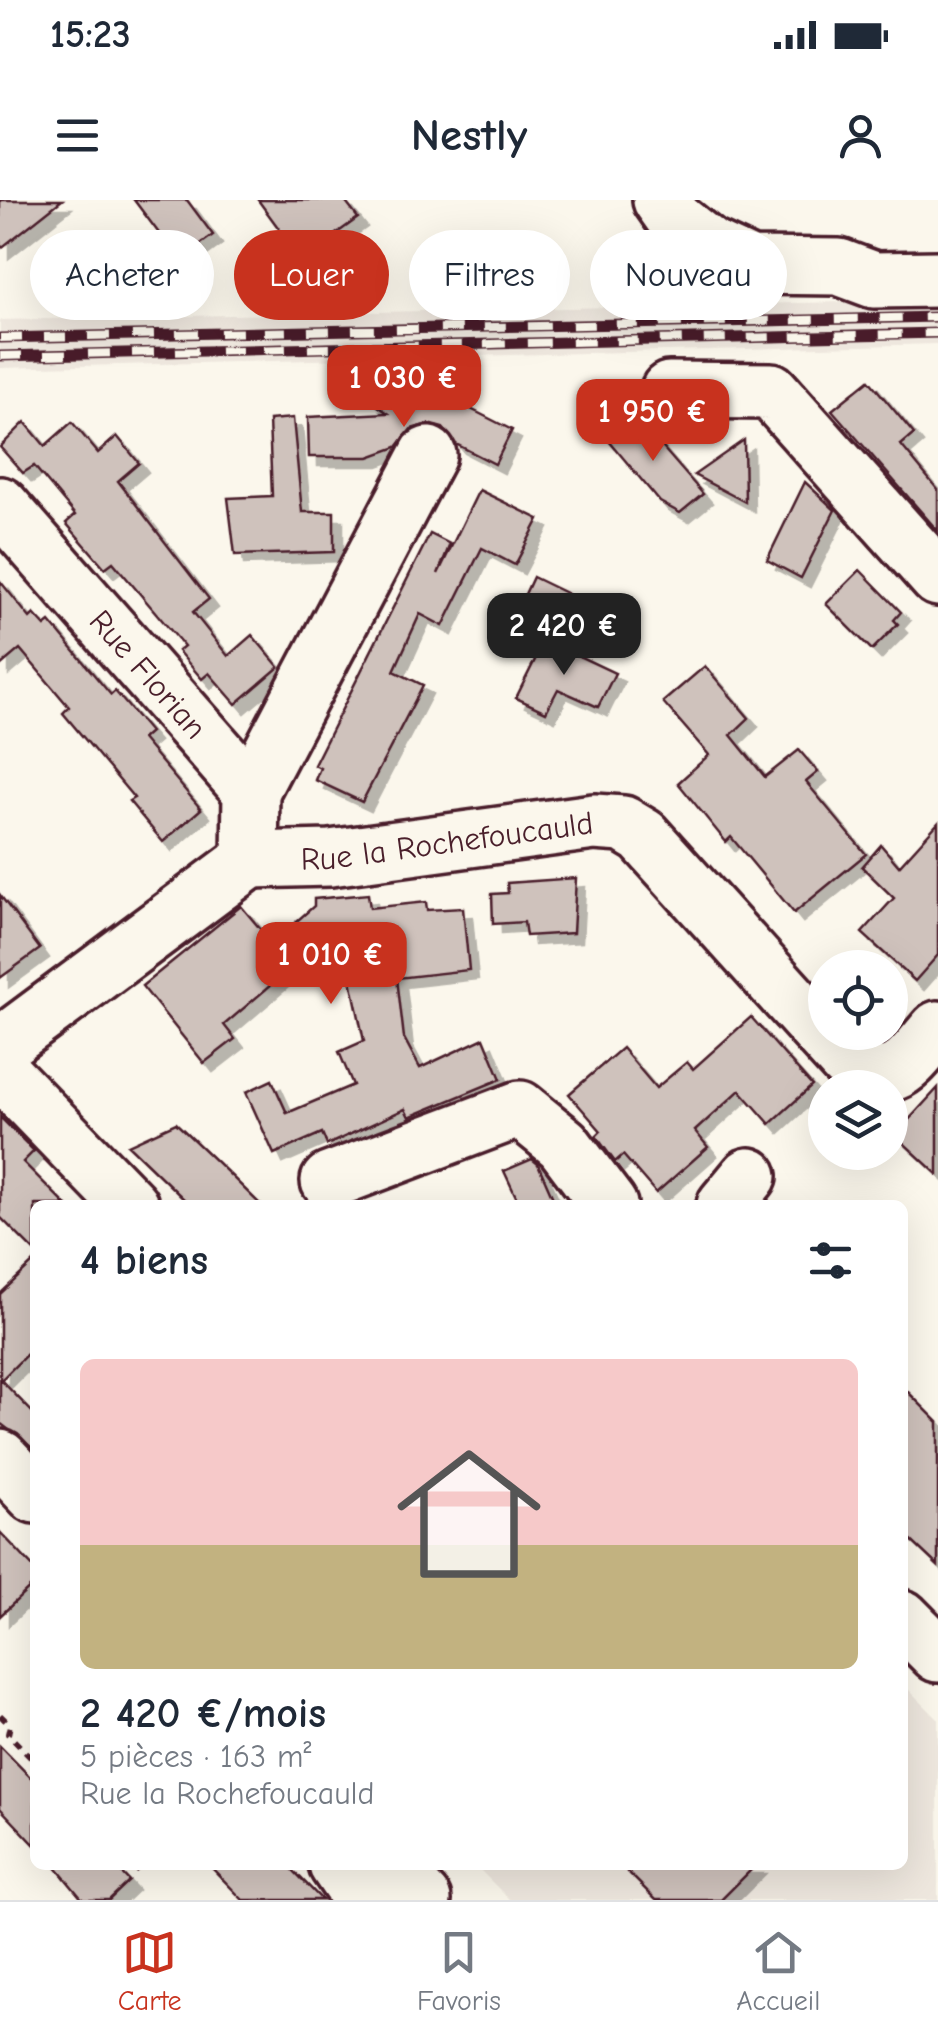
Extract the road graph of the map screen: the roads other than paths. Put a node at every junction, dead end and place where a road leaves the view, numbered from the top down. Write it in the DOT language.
graph roads {
  1 [pos="661,200"];
  2 [pos="938,279"];
  3 [pos="669,390"];
  4 [pos="428,455"];
  5 [pos="0,504"];
  6 [pos="938,578"];
  7 [pos="251,790"];
  8 [pos="250,860"];
  9 [pos="938,1030"];
  10 [pos="0,1046"];
  11 [pos="0,1071"];
  12 [pos="329,1181"];
  13 [pos="125,1200"];
  14 [pos="605,1200"];
  15 [pos="0,1458"];
  16 [pos="30,1489"];
  17 [pos="908,1624"];
  18 [pos="938,1654"];
  19 [pos="340,1870"];
  20 [pos="395,1870"];
  21 [pos="361,1900"];
  22 [pos="423,1900"];
  1 -- 2 [label="street"];
  3 -- 6 [label="street"];
  4 -- 7 [label="street"];
  5 -- 7 [label="street, Rue Florian"];
  7 -- 8 [label="street"];
  8 -- 9 [label="street, Rue la Rochefoucauld"];
  8 -- 10 [label="street"];
  11 -- 13 [label="street"];
  12 -- 14 [label="street"];
  15 -- 16 [label="street"];
  17 -- 18 [label="street"];
  19 -- 21 [label="street"];
  20 -- 22 [label="street"];
}
